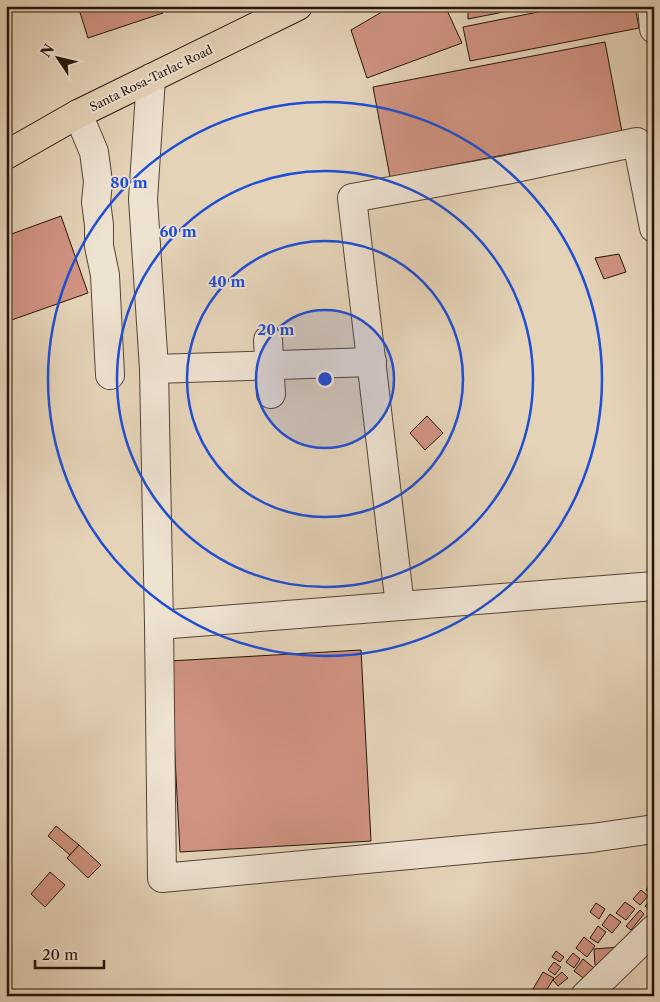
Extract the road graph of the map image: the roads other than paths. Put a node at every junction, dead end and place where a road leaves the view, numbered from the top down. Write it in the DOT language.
graph roads {
  1 [pos="298,6"];
  2 [pos="652,6"];
  3 [pos="654,29"];
  4 [pos="151,78"];
  5 [pos="78,114"];
  6 [pos="6,155"];
  7 [pos="654,228"];
  8 [pos="269,353"];
  9 [pos="372,362"];
  10 [pos="154,370"];
  11 [pos="110,375"];
  12 [pos="271,394"];
  13 [pos="654,586"];
  14 [pos="400,606"];
  15 [pos="159,625"];
  16 [pos="654,829"];
  17 [pos="654,929"];
  18 [pos="585,996"];
  1 -- 4 [label="highway, Santa Rosa-Tarlac Road"];
  2 -- 3 [label="street"];
  4 -- 5 [label="highway, Santa Rosa-Tarlac Road"];
  4 -- 10 [label="street"];
  5 -- 6 [label="highway, Santa Rosa-Tarlac Road"];
  5 -- 11 [label="street"];
  7 -- 9 [label="street"];
  8 -- 9 [label="street"];
  8 -- 10 [label="street"];
  8 -- 12 [label="street"];
  9 -- 14 [label="street"];
  10 -- 15 [label="street"];
  13 -- 14 [label="street"];
  14 -- 15 [label="street"];
  15 -- 16 [label="street"];
  17 -- 18 [label="street"];
}
